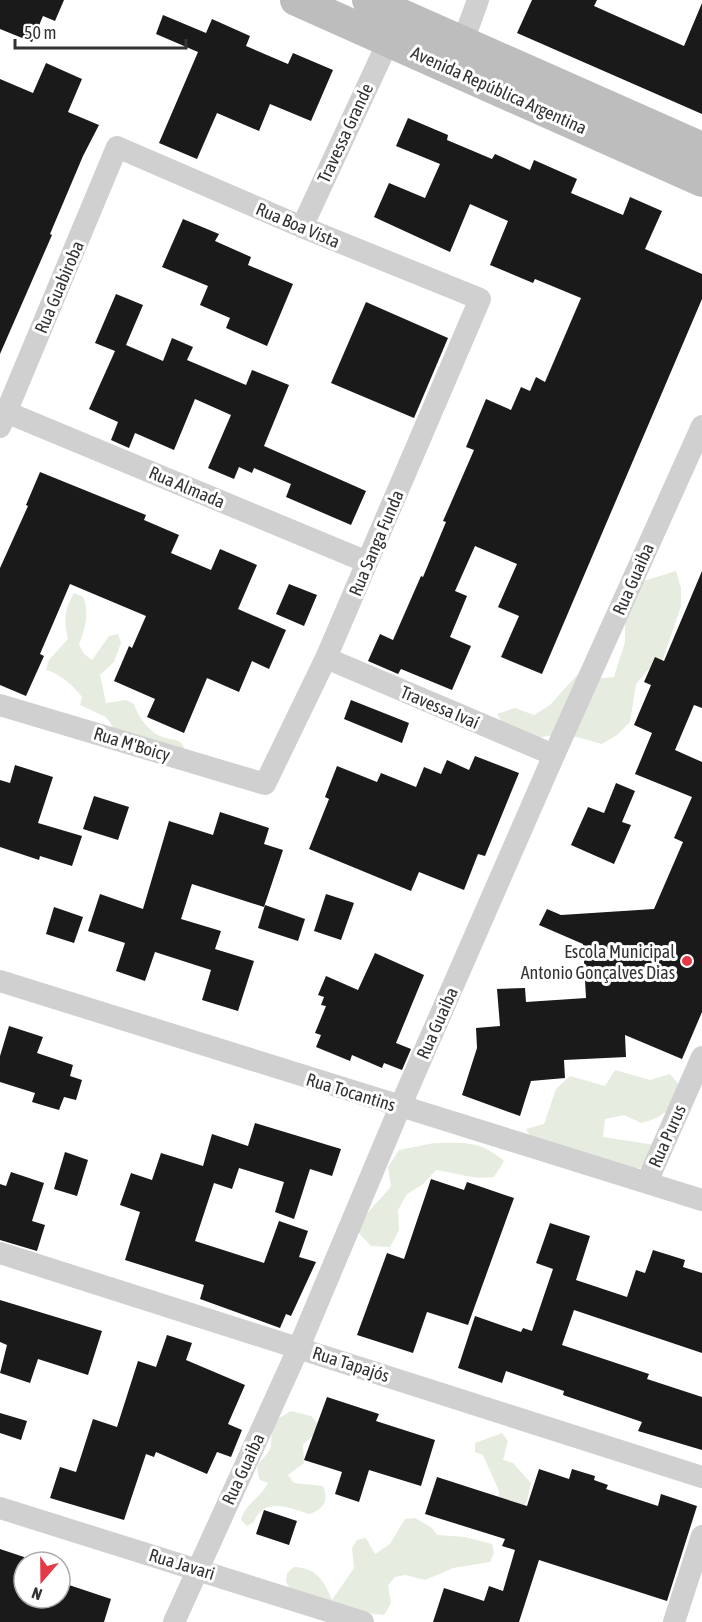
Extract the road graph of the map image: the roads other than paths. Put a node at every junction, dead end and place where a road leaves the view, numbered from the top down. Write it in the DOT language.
graph roads {
  1 [pos="296,0"];
  2 [pos="368,0"];
  3 [pos="478,0"];
  4 [pos="395,27"];
  5 [pos="458,55"];
  6 [pos="117,147"];
  7 [pos="702,148"];
  8 [pos="702,182"];
  9 [pos="302,227"];
  10 [pos="480,299"];
  11 [pos="3,419"];
  12 [pos="702,426"];
  13 [pos="368,562"];
  14 [pos="326,658"];
  15 [pos="0,705"];
  16 [pos="554,755"];
  17 [pos="265,784"];
  18 [pos="0,981"];
  19 [pos="702,1057"];
  20 [pos="400,1107"];
  21 [pos="647,1182"];
  22 [pos="702,1200"];
  23 [pos="0,1253"];
  24 [pos="299,1347"];
  25 [pos="702,1477"];
  26 [pos="0,1508"];
  27 [pos="702,1536"];
  28 [pos="198,1569"];
  29 [pos="174,1622"];
  30 [pos="363,1622"];
  31 [pos="674,1622"];
  1 -- 4 [label="main road, Avenida República Argentina"];
  2 -- 4 [label="main road, Avenida República Argentina"];
  3 -- 5 [label="street"];
  4 -- 5 [label="main road, Avenida República Argentina"];
  4 -- 9 [label="street, Travessa Grande"];
  5 -- 7 [label="main road, Avenida República Argentina"];
  5 -- 8 [label="main road, Avenida República Argentina"];
  6 -- 9 [label="street, Rua Boa Vista"];
  6 -- 11 [label="street, Rua Guabiroba"];
  9 -- 10 [label="street, Rua Boa Vista"];
  10 -- 13 [label="street, Rua Sanga Funda"];
  11 -- 13 [label="street, Rua Almada"];
  12 -- 16 [label="street, Rua Guaiba"];
  13 -- 14 [label="street, Rua Sanga Funda"];
  14 -- 16 [label="street, Travessa Ivaí"];
  14 -- 17 [label="street, Rua Sanga Funda"];
  15 -- 17 [label="street, Rua M'Boicy"];
  16 -- 20 [label="street, Rua Guaiba"];
  18 -- 20 [label="street, Rua Tocantins"];
  19 -- 21 [label="street, Rua Purus"];
  20 -- 21 [label="street, Rua Tocantins"];
  20 -- 24 [label="street, Rua Guaiba"];
  21 -- 22 [label="street, Rua Tocantins"];
  23 -- 24 [label="street, Rua Tapajós"];
  24 -- 25 [label="street, Rua Tapajós"];
  24 -- 28 [label="street, Rua Guaiba"];
  26 -- 28 [label="street, Rua Javari"];
  27 -- 31 [label="street"];
  28 -- 29 [label="street, Rua Guaiba"];
  28 -- 30 [label="street, Rua Javari"];
}
